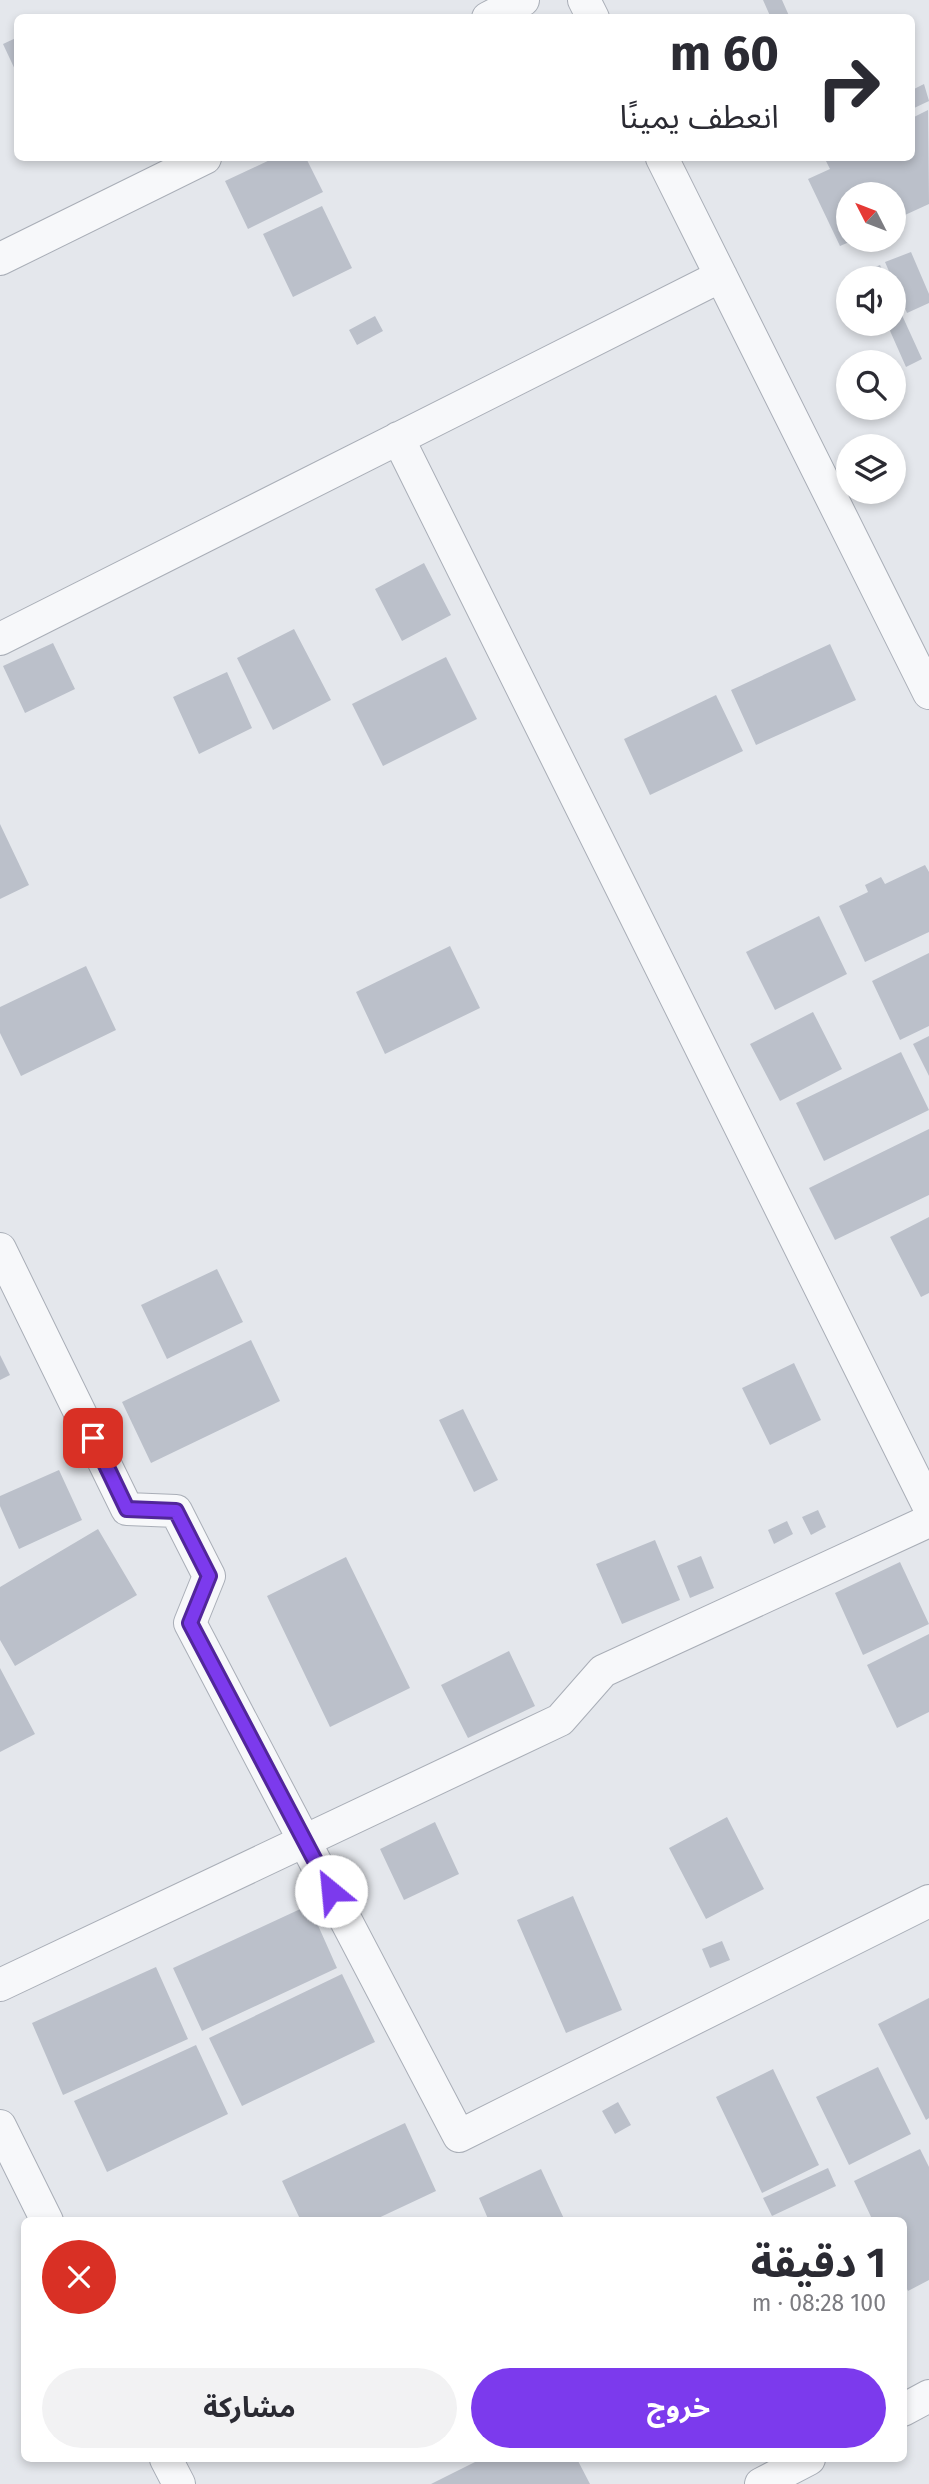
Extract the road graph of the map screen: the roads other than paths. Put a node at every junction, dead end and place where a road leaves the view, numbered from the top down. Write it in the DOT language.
graph roads {
  1 [pos="523,0"];
  2 [pos="496,14"];
  3 [pos="199,161"];
  4 [pos="664,161"];
  5 [pos="0,259"];
  6 [pos="721,276"];
  7 [pos="398,438"];
  8 [pos="0,639"];
  9 [pos="929,693"];
  10 [pos="0,1249"];
  11 [pos="929,1507"];
  12 [pos="929,1521"];
  13 [pos="305,1843"];
  14 [pos="929,1901"];
  15 [pos="0,1985"];
  16 [pos="0,2126"];
  17 [pos="45,2217"];
  18 [pos="929,2396"];
  19 [pos="907,2408"];
  20 [pos="167,2462"];
  21 [pos="803,2462"];
  22 [pos="178,2484"];
  23 [pos="761,2484"];
  1 -- 2 [label="street"];
  3 -- 5 [label="street"];
  4 -- 6 [label="street"];
  6 -- 7 [label="street"];
  6 -- 9 [label="street"];
  7 -- 8 [label="street"];
  7 -- 11 [label="street"];
  10 -- 13 [label="street"];
  12 -- 13 [label="street"];
  13 -- 14 [label="street"];
  13 -- 15 [label="street"];
  16 -- 17 [label="street"];
  18 -- 19 [label="street"];
  20 -- 22 [label="street"];
  21 -- 23 [label="street"];
}
